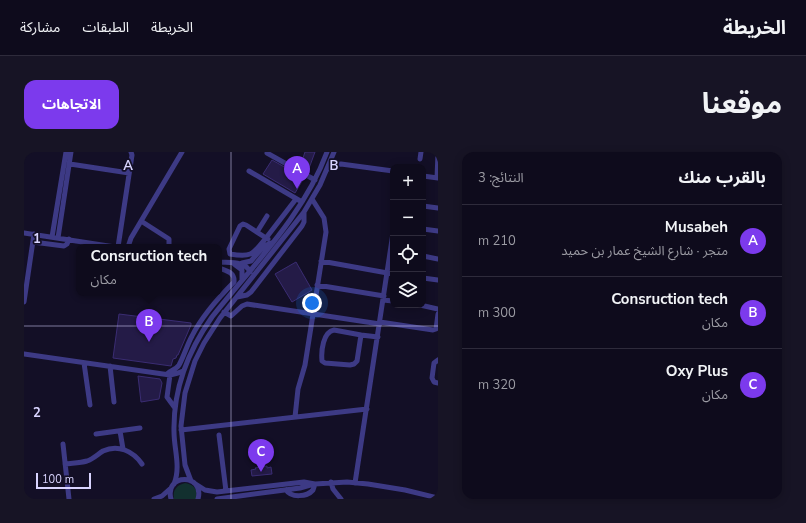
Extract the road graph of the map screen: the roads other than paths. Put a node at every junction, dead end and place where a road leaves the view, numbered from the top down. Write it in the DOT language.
graph roads {
  1 [pos="66,152"];
  2 [pos="71,152"];
  3 [pos="131,152"];
  4 [pos="182,152"];
  5 [pos="327,152"];
  6 [pos="421,152"];
  7 [pos="267,153"];
  8 [pos="334,153"];
  9 [pos="438,153"];
  10 [pos="420,159"];
  11 [pos="70,164"];
  12 [pos="344,164"];
  13 [pos="327,169"];
  14 [pos="249,171"];
  15 [pos="390,171"];
  16 [pos="129,173"];
  17 [pos="426,176"];
  18 [pos="437,178"];
  19 [pos="315,180"];
  20 [pos="296,199"];
  21 [pos="312,199"];
  22 [pos="302,202"];
  23 [pos="426,206"];
  24 [pos="438,208"];
  25 [pos="304,212"];
  26 [pos="267,216"];
  27 [pos="141,221"];
  28 [pos="426,229"];
  29 [pos="438,231"];
  30 [pos="256,232"];
  31 [pos="24,233"];
  32 [pos="34,234"];
  33 [pos="52,237"];
  34 [pos="58,238"];
  35 [pos="266,238"];
  36 [pos="69,240"];
  37 [pos="33,242"];
  38 [pos="272,242"];
  39 [pos="289,243"];
  40 [pos="95,244"];
  41 [pos="118,244"];
  42 [pos="129,244"];
  43 [pos="169,244"];
  44 [pos="279,244"];
  45 [pos="426,257"];
  46 [pos="438,259"];
  47 [pos="390,260"];
  48 [pos="321,261"];
  49 [pos="222,262"];
  50 [pos="233,264"];
  51 [pos="222,269"];
  52 [pos="250,270"];
  53 [pos="387,273"];
  54 [pos="390,274"];
  55 [pos="426,278"];
  56 [pos="242,279"];
  57 [pos="438,280"];
  58 [pos="317,285"];
  59 [pos="232,293"];
  60 [pos="222,294"];
  61 [pos="221,296"];
  62 [pos="237,297"];
  63 [pos="384,298"];
  64 [pos="390,300"];
  65 [pos="24,302"];
  66 [pos="426,306"];
  67 [pos="229,307"];
  68 [pos="438,309"];
  69 [pos="224,312"];
  70 [pos="313,314"];
  71 [pos="438,314"];
  72 [pos="380,323"];
  73 [pos="361,334"];
  74 [pos="378,337"];
  75 [pos="24,354"];
  76 [pos="438,360"];
  77 [pos="84,363"];
  78 [pos="110,366"];
  79 [pos="183,371"];
  80 [pos="169,374"];
  81 [pos="438,383"];
  82 [pos="114,402"];
  83 [pos="90,405"];
  84 [pos="176,408"];
  85 [pos="367,409"];
  86 [pos="295,417"];
  87 [pos="140,428"];
  88 [pos="181,430"];
  89 [pos="120,431"];
  90 [pos="96,434"];
  91 [pos="219,435"];
  92 [pos="63,444"];
  93 [pos="123,449"];
  94 [pos="65,464"];
  95 [pos="142,464"];
  96 [pos="193,482"];
  97 [pos="331,482"];
  98 [pos="356,483"];
  99 [pos="315,484"];
  100 [pos="173,485"];
  101 [pos="226,491"];
  102 [pos="259,496"];
  103 [pos="438,498"];
  104 [pos="68,499"];
  105 [pos="154,499"];
  106 [pos="171,499"];
  107 [pos="198,499"];
  108 [pos="217,499"];
  109 [pos="341,499"];
  1 -- 33 [label="street"];
  2 -- 11 [label="street"];
  3 -- 16 [label="street"];
  4 -- 27 [label="street"];
  5 -- 19 [label="street"];
  6 -- 10 [label="street"];
  7 -- 19 [label="street"];
  8 -- 12 [label="street"];
  8 -- 13 [label="street"];
  9 -- 18 [label="street"];
  11 -- 16 [label="street"];
  11 -- 34 [label="street"];
  12 -- 13 [label="street"];
  12 -- 15 [label="street"];
  13 -- 21 [label="street"];
  14 -- 20 [label="street"];
  16 -- 41 [label="street"];
  17 -- 18 [label="street"];
  19 -- 22 [label="street"];
  20 -- 22 [label="street"];
  20 -- 35 [label="street"];
  21 -- 25 [label="street"];
  21 -- 48 [label="street"];
  22 -- 38 [label="street"];
  23 -- 24 [label="street"];
  25 -- 39 [label="street"];
  25 -- 44 [label="street"];
  26 -- 30 [label="street"];
  27 -- 42 [label="street"];
  27 -- 43 [label="street"];
  28 -- 29 [label="street"];
  30 -- 35 [label="street"];
  30 -- 35 [label="street"];
  31 -- 32 [label="street"];
  32 -- 33 [label="street"];
  32 -- 37 [label="street"];
  33 -- 34 [label="street"];
  34 -- 36 [label="street"];
  35 -- 38 [label="street"];
  36 -- 37 [label="street"];
  36 -- 40 [label="street"];
  37 -- 65 [label="street"];
  38 -- 50 [label="street"];
  38 -- 52 [label="street"];
  39 -- 44 [label="street"];
  39 -- 62 [label="street"];
  44 -- 62 [label="street"];
  45 -- 46 [label="street"];
  47 -- 53 [label="street"];
  48 -- 53 [label="street"];
  48 -- 58 [label="street"];
  49 -- 50 [label="street"];
  50 -- 52 [label="street"];
  50 -- 56 [label="street"];
  51 -- 60 [label="street"];
  52 -- 56 [label="street"];
  52 -- 67 [label="street"];
  53 -- 54 [label="street"];
  53 -- 63 [label="street"];
  55 -- 57 [label="street"];
  56 -- 59 [label="street"];
  58 -- 63 [label="street"];
  58 -- 70 [label="street"];
  59 -- 60 [label="street"];
  59 -- 79 [label="street"];
  61 -- 80 [label="street"];
  62 -- 67 [label="street"];
  63 -- 64 [label="street"];
  63 -- 72 [label="street"];
  66 -- 68 [label="street"];
  67 -- 69 [label="street"];
  69 -- 70 [label="street"];
  69 -- 88 [label="street"];
  70 -- 72 [label="street"];
  70 -- 86 [label="street"];
  71 -- 72 [label="street"];
  72 -- 74 [label="street"];
  73 -- 73 [label="street"];
  73 -- 74 [label="street"];
  74 -- 85 [label="street"];
  75 -- 77 [label="street"];
  76 -- 81 [label="street"];
  77 -- 78 [label="street"];
  77 -- 83 [label="street"];
  78 -- 80 [label="street"];
  78 -- 82 [label="street"];
  79 -- 80 [label="street"];
  79 -- 84 [label="street"];
  80 -- 84 [label="street"];
  84 -- 100 [label="street"];
  85 -- 86 [label="street"];
  85 -- 98 [label="street"];
  86 -- 88 [label="street"];
  87 -- 89 [label="street"];
  88 -- 96 [label="street"];
  89 -- 90 [label="street"];
  89 -- 93 [label="street"];
  91 -- 101 [label="street"];
  92 -- 94 [label="street"];
  93 -- 94 [label="street"];
  93 -- 95 [label="street"];
  94 -- 104 [label="street"];
  96 -- 100 [label="street"];
  96 -- 101 [label="street"];
  96 -- 107 [label="street"];
  97 -- 98 [label="street"];
  97 -- 99 [label="street"];
  97 -- 109 [label="street"];
  98 -- 103 [label="street"];
  99 -- 101 [label="street"];
  99 -- 102 [label="street"];
  100 -- 105 [label="street"];
  100 -- 106 [label="street"];
  102 -- 108 [label="street"];
}
